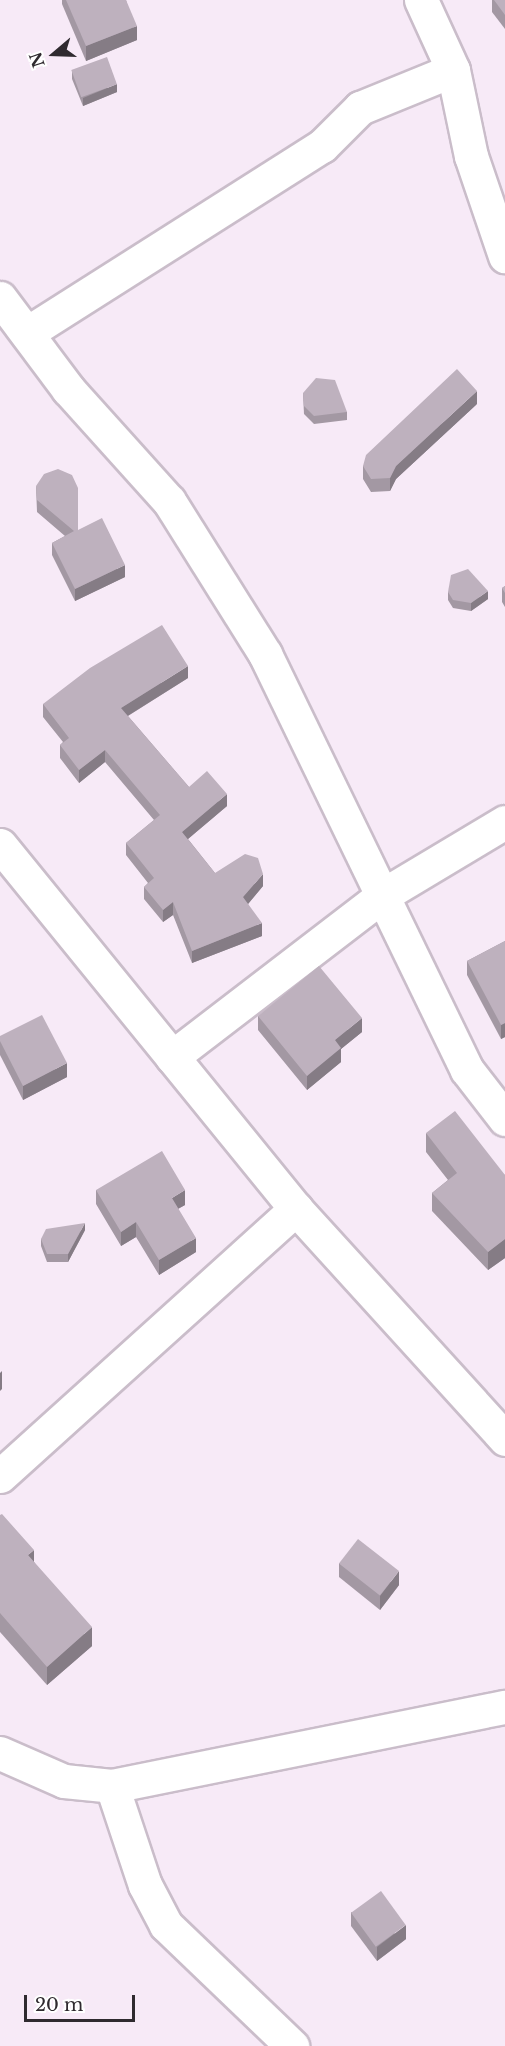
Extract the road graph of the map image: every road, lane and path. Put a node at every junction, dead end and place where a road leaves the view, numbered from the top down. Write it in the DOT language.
graph roads {
  1 [pos="421,0"];
  2 [pos="453,70"];
  3 [pos="505,256"];
  4 [pos="0,298"];
  5 [pos="27,333"];
  6 [pos="505,822"];
  7 [pos="0,845"];
  8 [pos="383,895"];
  9 [pos="172,1058"];
  10 [pos="505,1119"];
  11 [pos="296,1209"];
  12 [pos="505,1439"];
  13 [pos="0,1476"];
  14 [pos="505,1707"];
  15 [pos="0,1753"];
  16 [pos="112,1786"];
  17 [pos="292,2046"];
  1 -- 2 [label="street"];
  2 -- 3 [label="street"];
  2 -- 5 [label="street"];
  4 -- 5 [label="street"];
  5 -- 8 [label="street"];
  6 -- 8 [label="street"];
  7 -- 9 [label="street"];
  8 -- 9 [label="street"];
  8 -- 10 [label="street"];
  9 -- 11 [label="street"];
  11 -- 12 [label="street"];
  11 -- 13 [label="street"];
  14 -- 16 [label="street"];
  15 -- 16 [label="street"];
  16 -- 17 [label="street"];
}
